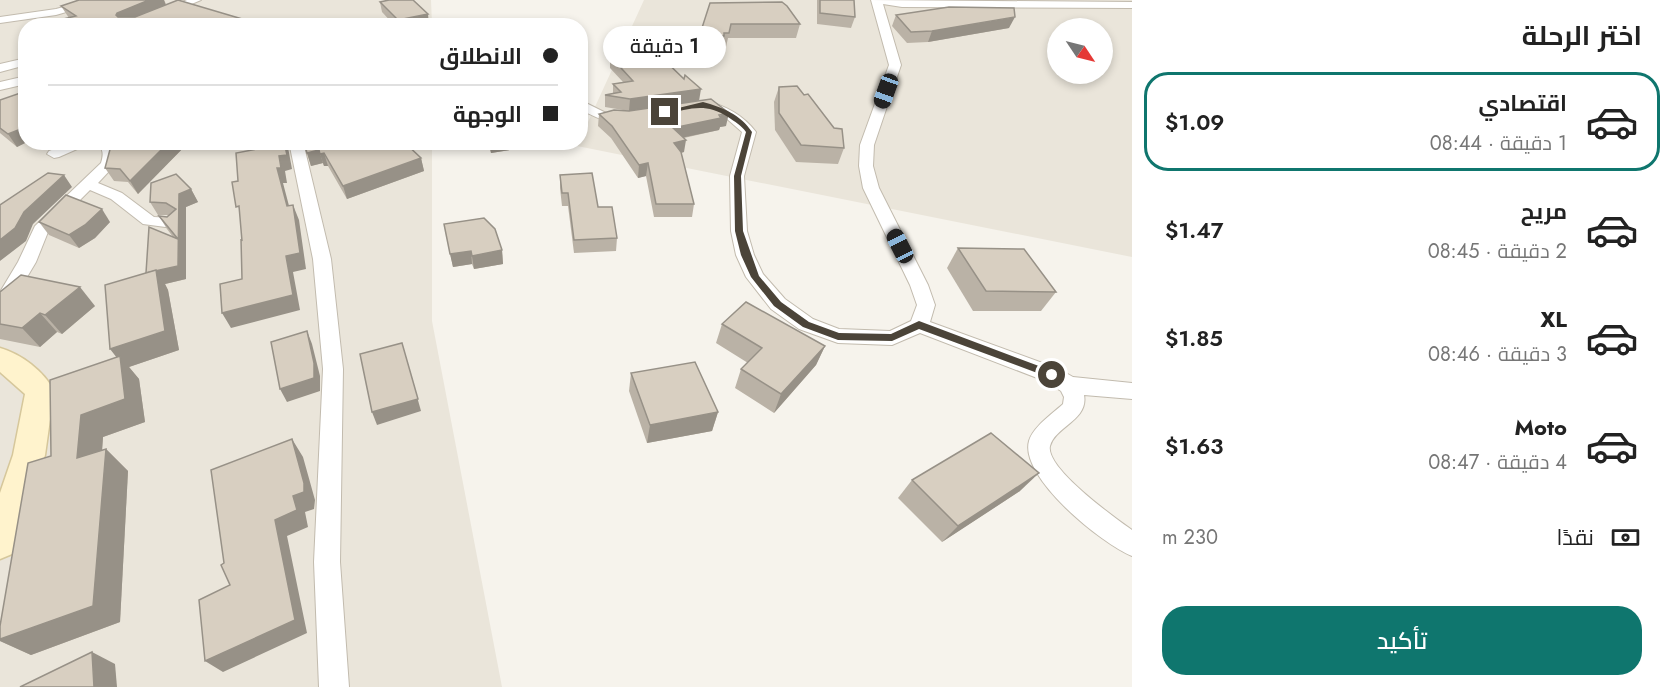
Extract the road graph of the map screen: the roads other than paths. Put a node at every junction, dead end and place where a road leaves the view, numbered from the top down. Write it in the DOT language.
graph roads {
  1 [pos="196,0"];
  2 [pos="97,1"];
  3 [pos="876,1"];
  4 [pos="1132,4"];
  5 [pos="150,18"];
  6 [pos="0,20"];
  7 [pos="18,54"];
  8 [pos="0,57"];
  9 [pos="18,63"];
  10 [pos="0,68"];
  11 [pos="18,82"];
  12 [pos="0,86"];
  13 [pos="588,108"];
  14 [pos="688,108"];
  15 [pos="642,115"];
  16 [pos="65,150"];
  17 [pos="110,150"];
  18 [pos="298,150"];
  19 [pos="54,154"];
  20 [pos="90,185"];
  21 [pos="173,223"];
  22 [pos="0,304"];
  23 [pos="919,325"];
  24 [pos="0,358"];
  25 [pos="1069,385"];
  26 [pos="1132,391"];
  27 [pos="0,542"];
  28 [pos="1132,544"];
  29 [pos="334,687"];
  1 -- 5 [label="street"];
  2 -- 6 [label="street"];
  3 -- 4 [label="street"];
  3 -- 23 [label="street"];
  7 -- 8 [label="street"];
  9 -- 10 [label="street"];
  11 -- 12 [label="street"];
  13 -- 15 [label="street"];
  14 -- 23 [label="street"];
  16 -- 19 [label="street"];
  17 -- 20 [label="street"];
  18 -- 29 [label="street"];
  20 -- 21 [label="street"];
  20 -- 22 [label="street"];
  23 -- 25 [label="street"];
  24 -- 27 [label="street"];
  25 -- 26 [label="street"];
  25 -- 28 [label="street"];
}
